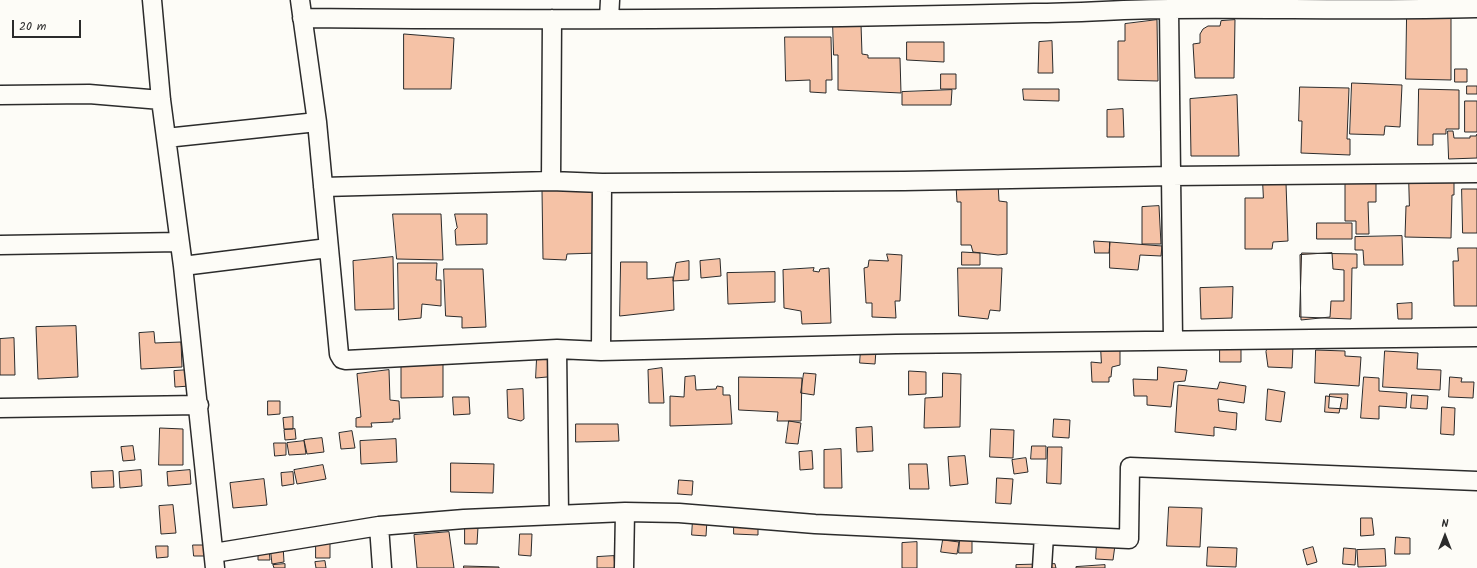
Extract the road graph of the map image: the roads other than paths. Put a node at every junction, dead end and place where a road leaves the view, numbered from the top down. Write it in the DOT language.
graph roads {
  1 [pos="152,0"];
  2 [pos="300,0"];
  3 [pos="610,0"];
  4 [pos="1477,8"];
  5 [pos="1169,9"];
  6 [pos="302,18"];
  7 [pos="552,19"];
  8 [pos="609,20"];
  9 [pos="0,95"];
  10 [pos="161,100"];
  11 [pos="317,122"];
  12 [pos="166,138"];
  13 [pos="1477,173"];
  14 [pos="1171,176"];
  15 [pos="551,181"];
  16 [pos="602,183"];
  17 [pos="323,187"];
  18 [pos="179,242"];
  19 [pos="0,245"];
  20 [pos="328,248"];
  21 [pos="183,266"];
  22 [pos="1477,338"];
  23 [pos="1174,340"];
  24 [pos="557,349"];
  25 [pos="601,350"];
  26 [pos="199,404"];
  27 [pos="0,408"];
  28 [pos="1477,481"];
  29 [pos="625,512"];
  30 [pos="559,515"];
  31 [pos="379,526"];
  32 [pos="1044,535"];
  33 [pos="215,560"];
  34 [pos="382,568"];
  35 [pos="624,568"];
  36 [pos="1042,568"];
  1 -- 10 [label="street"];
  2 -- 6 [label="street"];
  3 -- 8 [label="street"];
  4 -- 5 [label="street"];
  5 -- 8 [label="street"];
  5 -- 14 [label="street"];
  6 -- 7 [label="street"];
  6 -- 11 [label="street"];
  7 -- 8 [label="street"];
  7 -- 15 [label="street"];
  9 -- 10 [label="street"];
  10 -- 12 [label="street"];
  11 -- 12 [label="street"];
  11 -- 17 [label="street"];
  12 -- 18 [label="street"];
  13 -- 14 [label="street"];
  14 -- 16 [label="street"];
  14 -- 23 [label="street"];
  15 -- 16 [label="street"];
  15 -- 17 [label="street"];
  16 -- 25 [label="street"];
  17 -- 20 [label="street"];
  18 -- 19 [label="street"];
  18 -- 21 [label="street"];
  20 -- 21 [label="street"];
  20 -- 24 [label="street"];
  21 -- 26 [label="street"];
  22 -- 23 [label="street"];
  23 -- 25 [label="street"];
  24 -- 25 [label="street"];
  24 -- 30 [label="street"];
  26 -- 27 [label="street"];
  26 -- 33 [label="street"];
  28 -- 32 [label="street"];
  29 -- 30 [label="street"];
  29 -- 32 [label="street"];
  29 -- 35 [label="street"];
  30 -- 31 [label="street"];
  31 -- 33 [label="street"];
  31 -- 34 [label="street"];
  32 -- 36 [label="street"];
}
